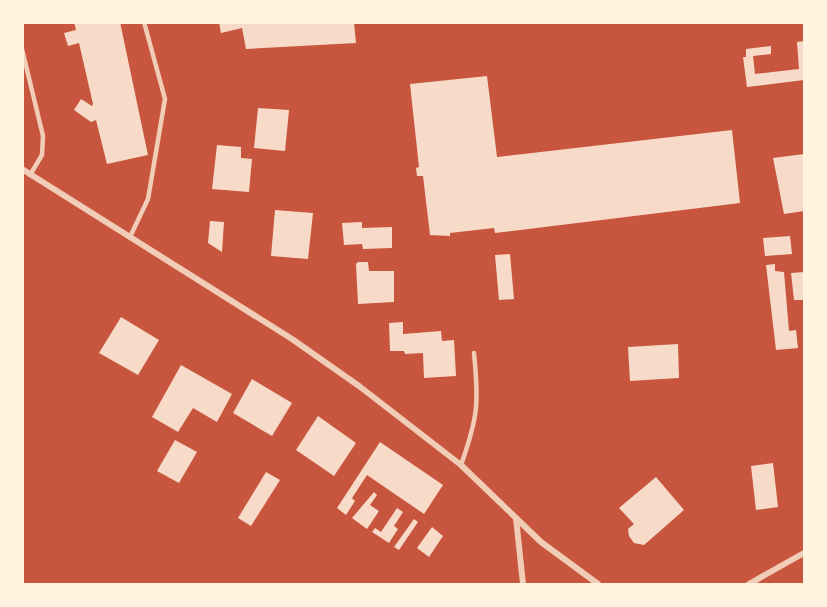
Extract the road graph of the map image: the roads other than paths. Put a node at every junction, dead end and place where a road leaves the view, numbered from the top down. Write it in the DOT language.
graph roads {
  1 [pos="144,22"];
  2 [pos="22,49"];
  3 [pos="22,169"];
  4 [pos="30,175"];
  5 [pos="130,237"];
  6 [pos="474,353"];
  7 [pos="461,465"];
  8 [pos="516,517"];
  9 [pos="804,553"];
  10 [pos="523,585"];
  11 [pos="598,585"];
  12 [pos="749,585"];
  1 -- 5 [label="lane"];
  2 -- 4 [label="lane"];
  3 -- 4 [label="street"];
  4 -- 5 [label="street"];
  5 -- 7 [label="street"];
  6 -- 7 [label="lane"];
  7 -- 8 [label="street"];
  8 -- 10 [label="street"];
  8 -- 11 [label="street"];
  9 -- 12 [label="street"];
}
